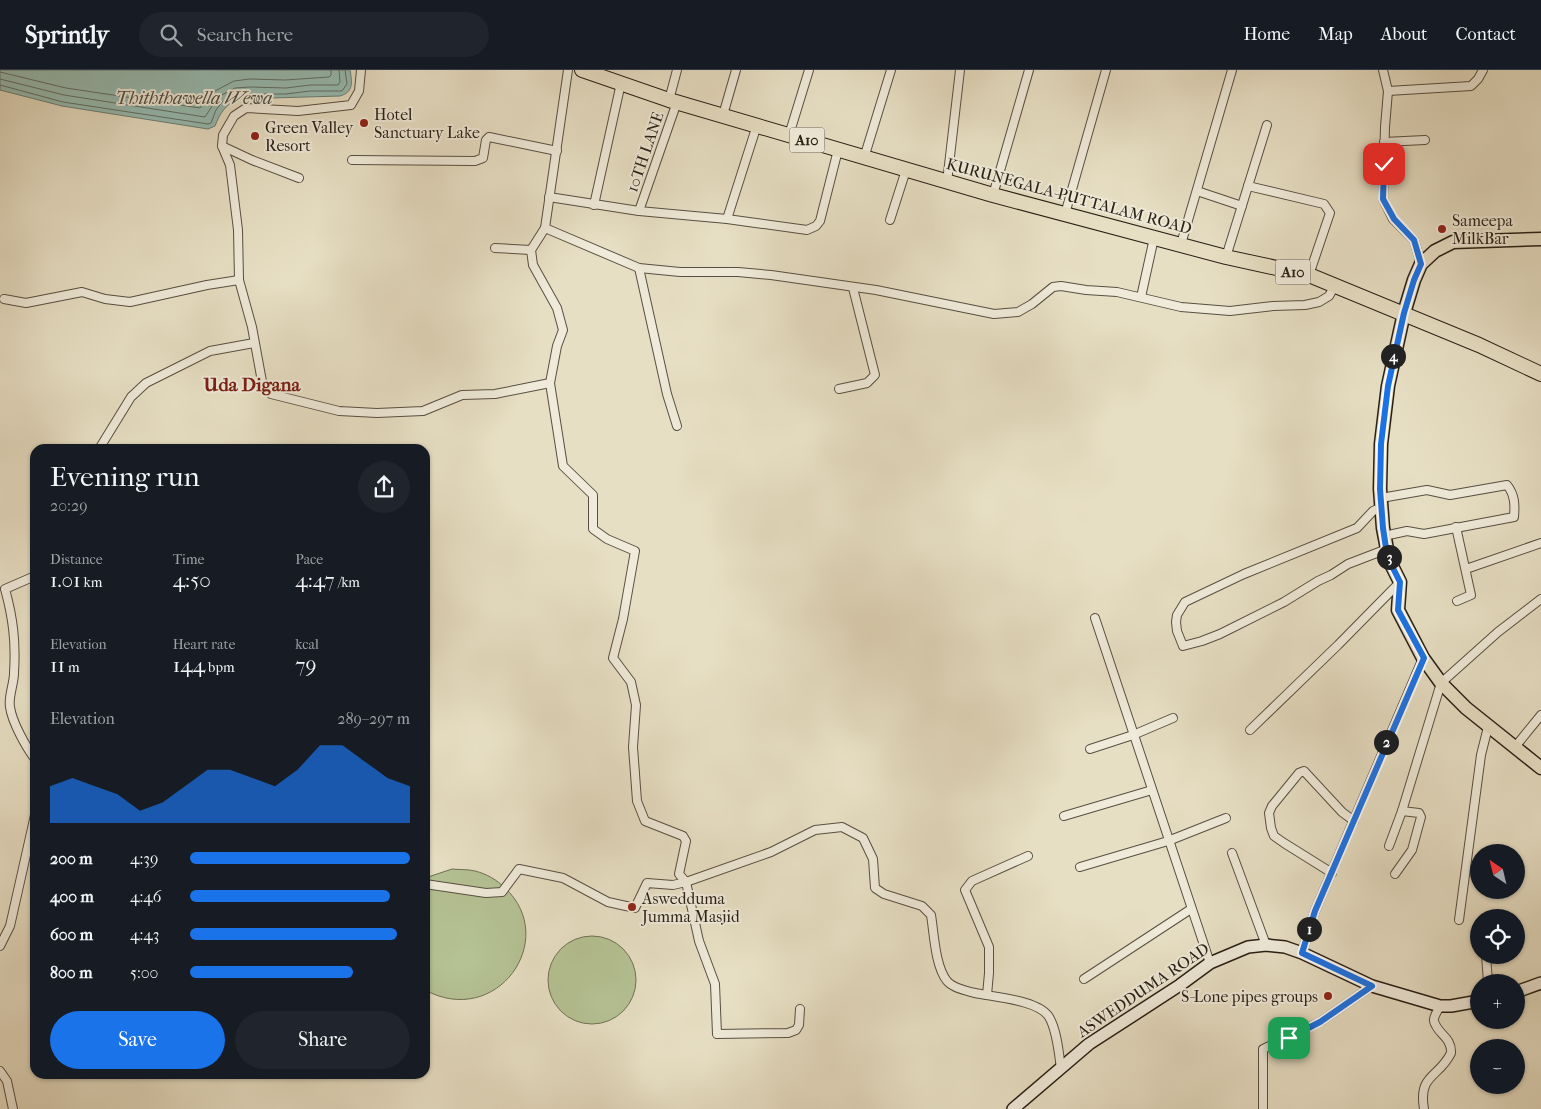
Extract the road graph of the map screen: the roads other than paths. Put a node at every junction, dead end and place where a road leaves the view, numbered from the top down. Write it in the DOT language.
graph roads {
  1 [pos="362,70"];
  2 [pos="568,70"];
  3 [pos="582,70"];
  4 [pos="677,70"];
  5 [pos="736,70"];
  6 [pos="810,70"];
  7 [pos="891,70"];
  8 [pos="960,70"];
  9 [pos="1029,70"];
  10 [pos="1106,70"];
  11 [pos="1232,70"];
  12 [pos="1383,70"];
  13 [pos="1483,70"];
  14 [pos="614,77"];
  15 [pos="1388,91"];
  16 [pos="673,101"];
  17 [pos="723,115"];
  18 [pos="757,125"];
  19 [pos="1267,125"];
  20 [pos="789,135"];
  21 [pos="1425,140"];
  22 [pos="1384,142"];
  23 [pos="222,146"];
  24 [pos="838,150"];
  25 [pos="557,151"];
  26 [pos="864,158"];
  27 [pos="352,160"];
  28 [pos="906,170"];
  29 [pos="299,178"];
  30 [pos="947,182"];
  31 [pos="1248,186"];
  32 [pos="1197,191"];
  33 [pos="993,195"];
  34 [pos="549,197"];
  35 [pos="594,205"];
  36 [pos="1242,206"];
  37 [pos="639,211"];
  38 [pos="1065,214"];
  39 [pos="727,219"];
  40 [pos="890,220"];
  41 [pos="545,228"];
  42 [pos="1154,238"];
  43 [pos="1541,239"];
  44 [pos="1181,244"];
  45 [pos="495,248"];
  46 [pos="531,250"];
  47 [pos="1226,257"];
  48 [pos="1421,264"];
  49 [pos="639,268"];
  50 [pos="1309,275"];
  51 [pos="239,280"];
  52 [pos="1335,285"];
  53 [pos="853,288"];
  54 [pos="1141,297"];
  55 [pos="4,299"];
  56 [pos="1404,313"];
  57 [pos="254,343"];
  58 [pos="1541,374"];
  59 [pos="550,383"];
  60 [pos="838,389"];
  61 [pos="677,426"];
  62 [pos="102,444"];
  63 [pos="1381,502"];
  64 [pos="1456,527"];
  65 [pos="1385,542"];
  66 [pos="1541,543"];
  67 [pos="1466,569"];
  68 [pos="30,578"];
  69 [pos="1400,582"];
  70 [pos="1541,599"];
  71 [pos="1457,601"];
  72 [pos="1095,618"];
  73 [pos="1424,658"];
  74 [pos="1441,683"];
  75 [pos="1541,715"];
  76 [pos="1173,718"];
  77 [pos="1488,727"];
  78 [pos="1250,730"];
  79 [pos="1133,735"];
  80 [pos="1515,747"];
  81 [pos="1090,749"];
  82 [pos="30,751"];
  83 [pos="1541,768"];
  84 [pos="1152,790"];
  85 [pos="1402,812"];
  86 [pos="1064,816"];
  87 [pos="1226,818"];
  88 [pos="1354,821"];
  89 [pos="30,834"];
  90 [pos="1168,841"];
  91 [pos="1389,846"];
  92 [pos="1232,853"];
  93 [pos="1028,856"];
  94 [pos="1080,867"];
  95 [pos="1332,873"];
  96 [pos="1395,874"];
  97 [pos="686,882"];
  98 [pos="430,885"];
  99 [pos="1191,909"];
  100 [pos="1459,920"];
  101 [pos="1266,945"];
  102 [pos="0,946"];
  103 [pos="1302,953"];
  104 [pos="1210,963"];
  105 [pos="1084,979"];
  106 [pos="1541,983"];
  107 [pos="1372,986"];
  108 [pos="1525,989"];
  109 [pos="987,995"];
  110 [pos="1470,1003"];
  111 [pos="1440,1006"];
  112 [pos="800,1009"];
  113 [pos="1061,1069"];
  114 [pos="0,1071"];
  115 [pos="13,1109"];
  116 [pos="1013,1109"];
  117 [pos="1263,1109"];
  118 [pos="1424,1109"];
  1 -- 23 [label="street"];
  2 -- 25 [label="street"];
  3 -- 14 [label="highway, KURUNEGALA-PUTTALAM ROAD / A10"];
  4 -- 16 [label="street, 10TH LANE"];
  5 -- 17 [label="street"];
  6 -- 20 [label="street"];
  7 -- 26 [label="street"];
  8 -- 30 [label="street"];
  9 -- 33 [label="street"];
  10 -- 38 [label="street"];
  11 -- 32 [label="street"];
  12 -- 15 [label="street"];
  13 -- 15 [label="street"];
  14 -- 16 [label="highway, KURUNEGALA-PUTTALAM ROAD / A10"];
  14 -- 35 [label="street"];
  15 -- 22 [label="street"];
  16 -- 17 [label="highway, KURUNEGALA-PUTTALAM ROAD / A10"];
  16 -- 37 [label="street, 10TH LANE"];
  17 -- 18 [label="highway, KURUNEGALA-PUTTALAM ROAD / A10"];
  18 -- 20 [label="highway, KURUNEGALA-PUTTALAM ROAD / A10"];
  18 -- 39 [label="street"];
  19 -- 31 [label="street"];
  20 -- 24 [label="highway, KURUNEGALA-PUTTALAM ROAD / A10"];
  21 -- 22 [label="street"];
  22 -- 48 [label="street"];
  23 -- 29 [label="street"];
  23 -- 51 [label="street"];
  24 -- 26 [label="highway, KURUNEGALA-PUTTALAM ROAD / A10"];
  24 -- 39 [label="street"];
  25 -- 27 [label="street"];
  25 -- 34 [label="street"];
  26 -- 28 [label="highway, KURUNEGALA-PUTTALAM ROAD / A10"];
  28 -- 30 [label="highway, KURUNEGALA-PUTTALAM ROAD / A10"];
  28 -- 40 [label="street"];
  30 -- 33 [label="highway, KURUNEGALA-PUTTALAM ROAD / A10"];
  31 -- 36 [label="street"];
  31 -- 50 [label="street"];
  32 -- 36 [label="street"];
  32 -- 44 [label="street"];
  33 -- 38 [label="highway, KURUNEGALA-PUTTALAM ROAD / A10"];
  34 -- 35 [label="street"];
  34 -- 41 [label="street"];
  35 -- 37 [label="street"];
  36 -- 47 [label="street"];
  37 -- 39 [label="street"];
  38 -- 42 [label="highway, KURUNEGALA-PUTTALAM ROAD / A10"];
  41 -- 46 [label="street"];
  41 -- 49 [label="street"];
  42 -- 44 [label="highway, KURUNEGALA-PUTTALAM ROAD / A10"];
  42 -- 54 [label="street"];
  43 -- 48 [label="main road"];
  44 -- 47 [label="highway, KURUNEGALA-PUTTALAM ROAD / A10"];
  45 -- 46 [label="street"];
  46 -- 59 [label="street"];
  47 -- 50 [label="highway, KURUNEGALA-PUTTALAM ROAD / A10"];
  48 -- 56 [label="main road"];
  49 -- 53 [label="street"];
  49 -- 61 [label="street"];
  50 -- 52 [label="highway, KURUNEGALA-PUTTALAM ROAD / A10"];
  51 -- 55 [label="street"];
  51 -- 57 [label="street"];
  52 -- 54 [label="street"];
  52 -- 56 [label="highway, KURUNEGALA-PUTTALAM ROAD / A10"];
  53 -- 54 [label="street"];
  53 -- 60 [label="street"];
  56 -- 58 [label="highway, KURUNEGALA-PUTTALAM ROAD / A10"];
  56 -- 63 [label="main road"];
  57 -- 59 [label="street"];
  57 -- 62 [label="street"];
  59 -- 97 [label="street"];
  63 -- 64 [label="street"];
  63 -- 65 [label="main road"];
  63 -- 65 [label="street"];
  64 -- 65 [label="street"];
  64 -- 67 [label="street"];
  65 -- 69 [label="main road"];
  66 -- 67 [label="street"];
  67 -- 71 [label="street"];
  68 -- 82 [label="street"];
  69 -- 73 [label="main road"];
  69 -- 78 [label="street"];
  70 -- 74 [label="street"];
  72 -- 79 [label="street"];
  73 -- 74 [label="main road"];
  73 -- 88 [label="street"];
  74 -- 77 [label="main road"];
  74 -- 85 [label="street"];
  75 -- 80 [label="street"];
  76 -- 79 [label="street"];
  77 -- 80 [label="main road"];
  77 -- 100 [label="street"];
  79 -- 81 [label="street"];
  79 -- 84 [label="street"];
  80 -- 83 [label="main road"];
  84 -- 86 [label="street"];
  84 -- 90 [label="street"];
  85 -- 91 [label="street"];
  85 -- 96 [label="street"];
  87 -- 90 [label="street"];
  88 -- 95 [label="street"];
  88 -- 95 [label="street"];
  89 -- 102 [label="street"];
  90 -- 94 [label="street"];
  90 -- 99 [label="street"];
  92 -- 101 [label="street"];
  93 -- 109 [label="street"];
  95 -- 103 [label="street"];
  97 -- 98 [label="street"];
  97 -- 109 [label="street"];
  97 -- 112 [label="street"];
  99 -- 104 [label="street"];
  99 -- 105 [label="street"];
  101 -- 103 [label="street, ASWEDDUMA ROAD"];
  101 -- 104 [label="street, ASWEDDUMA ROAD"];
  103 -- 107 [label="street, ASWEDDUMA ROAD"];
  104 -- 113 [label="street, ASWEDDUMA ROAD"];
  106 -- 108 [label="street"];
  107 -- 111 [label="street, ASWEDDUMA ROAD"];
  107 -- 117 [label="street"];
  109 -- 113 [label="street"];
  110 -- 111 [label="street, ASWEDDUMA ROAD"];
  111 -- 118 [label="street"];
  113 -- 116 [label="street, ASWEDDUMA ROAD"];
  114 -- 115 [label="street"];
}
